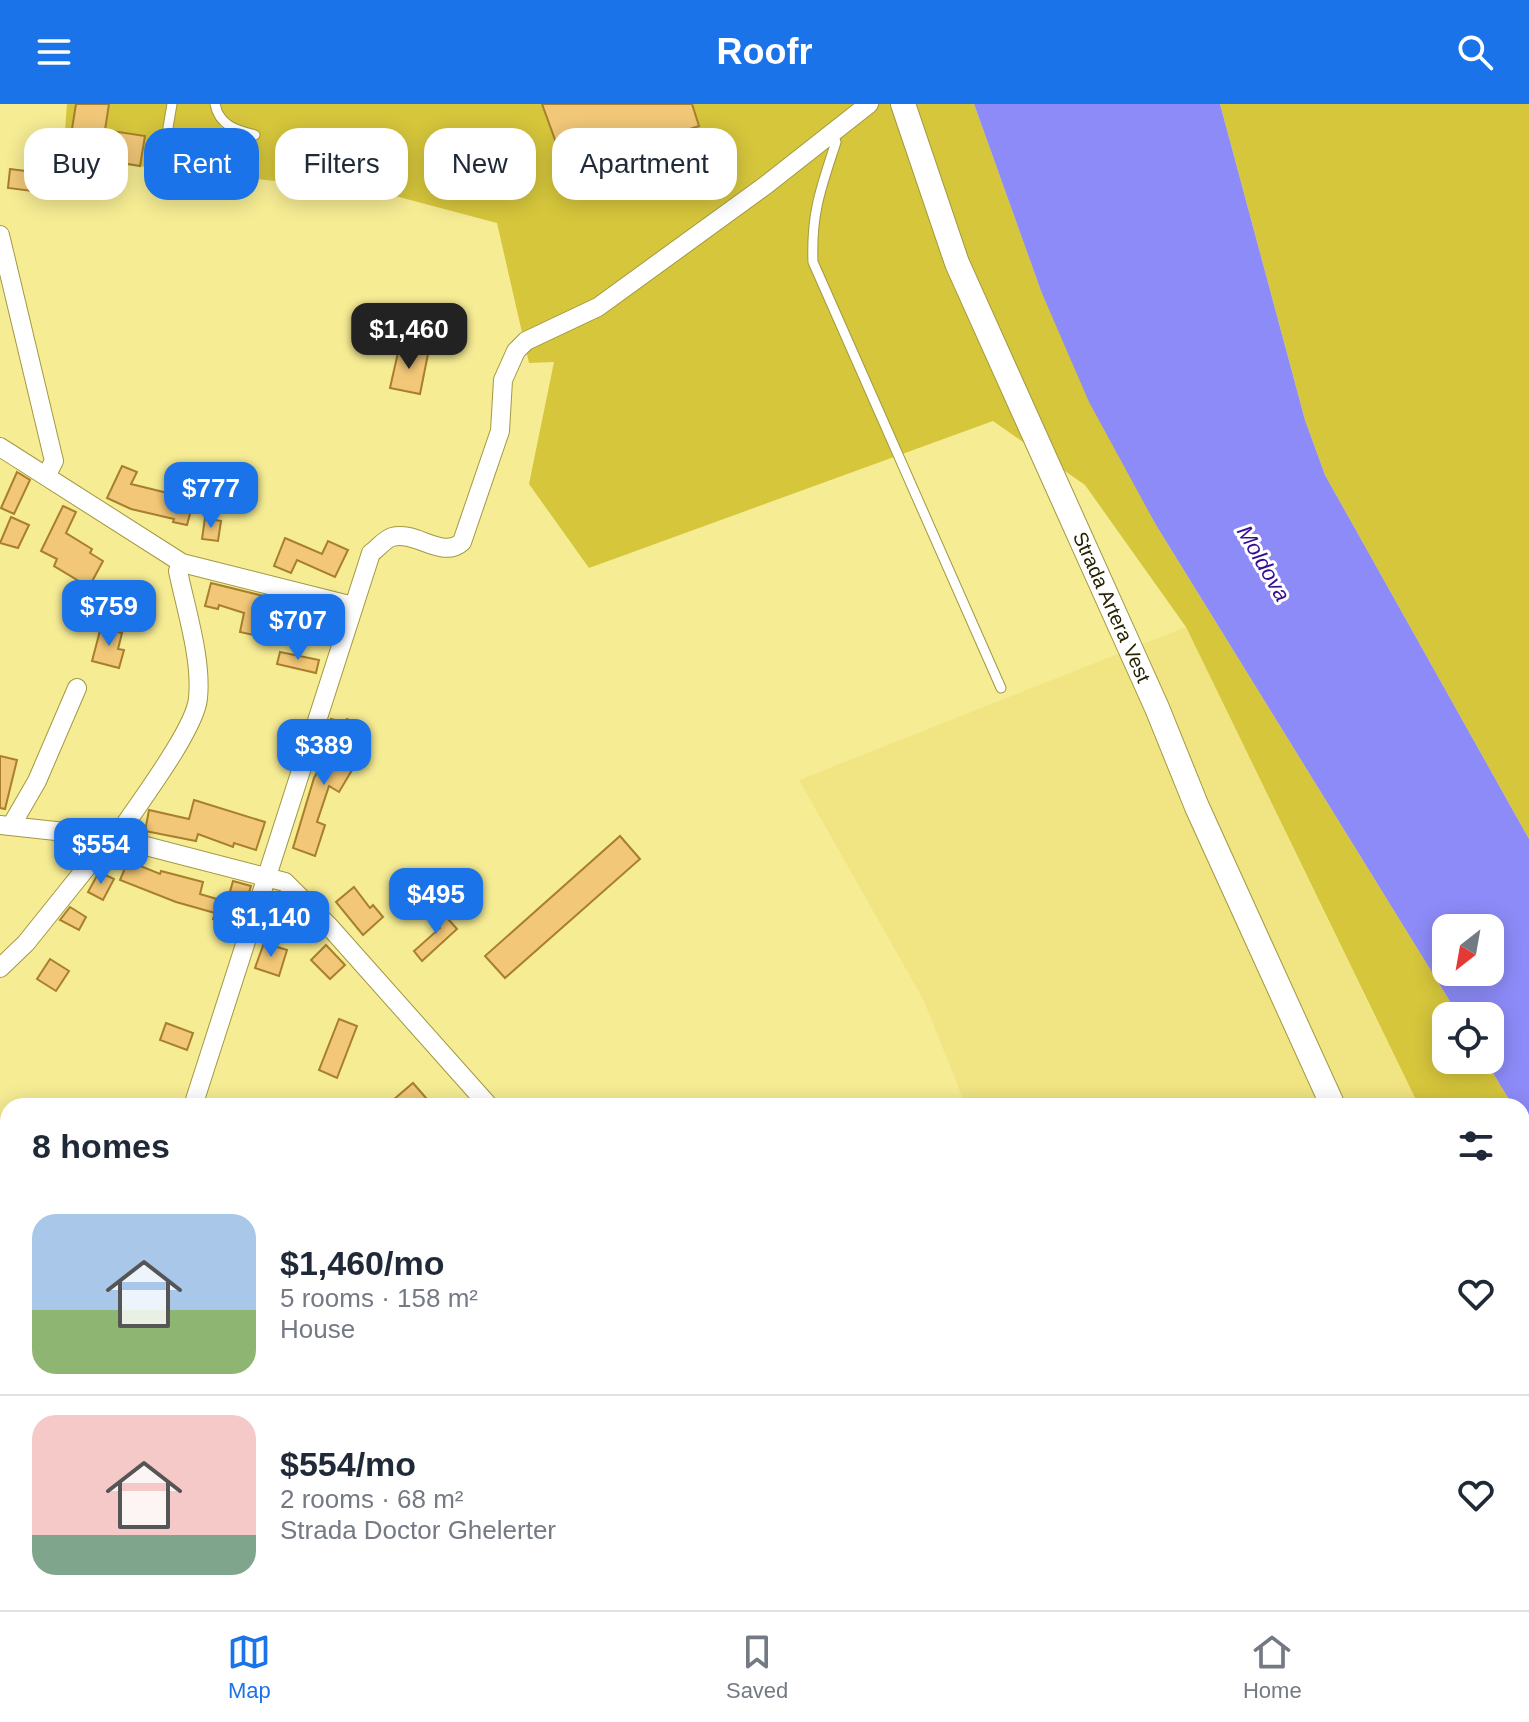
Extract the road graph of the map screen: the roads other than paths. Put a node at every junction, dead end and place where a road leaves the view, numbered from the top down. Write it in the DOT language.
graph roads {
  1 [pos="172,104"];
  2 [pos="215,104"];
  3 [pos="869,104"];
  4 [pos="903,104"];
  5 [pos="168,128"];
  6 [pos="232,128"];
  7 [pos="833,134"];
  8 [pos="0,235"];
  9 [pos="0,447"];
  10 [pos="46,476"];
  11 [pos="182,563"];
  12 [pos="353,606"];
  13 [pos="77,688"];
  14 [pos="1001,688"];
  15 [pos="6,825"];
  16 [pos="111,837"];
  17 [pos="268,877"];
  18 [pos="0,968"];
  19 [pos="196,1098"];
  20 [pos="482,1098"];
  21 [pos="1329,1098"];
  1 -- 5 [label="lane"];
  2 -- 6 [label="lane"];
  3 -- 7 [label="street"];
  4 -- 21 [label="main road, Strada Artera Vest"];
  7 -- 12 [label="street"];
  7 -- 14 [label="lane"];
  8 -- 10 [label="street"];
  9 -- 10 [label="street"];
  10 -- 11 [label="street"];
  11 -- 12 [label="street"];
  11 -- 16 [label="street"];
  12 -- 17 [label="street"];
  13 -- 15 [label="street"];
  15 -- 16 [label="street"];
  16 -- 17 [label="street"];
  16 -- 18 [label="street"];
  17 -- 19 [label="street"];
  17 -- 20 [label="street"];
}
